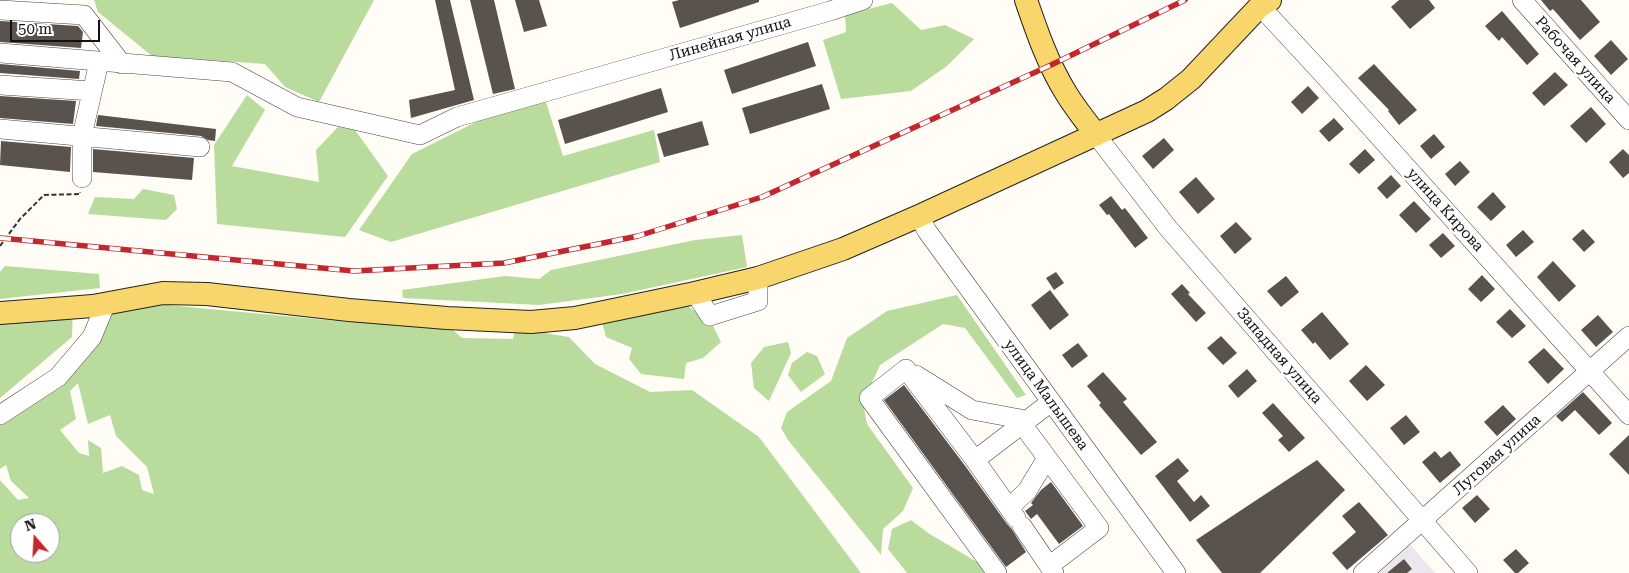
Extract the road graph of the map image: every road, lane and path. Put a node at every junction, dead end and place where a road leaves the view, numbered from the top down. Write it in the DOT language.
graph roads {
  1 [pos="863,0"];
  2 [pos="1026,0"];
  3 [pos="1522,0"];
  4 [pos="1265,3"];
  5 [pos="828,6"];
  6 [pos="0,10"];
  7 [pos="0,53"];
  8 [pos="99,62"];
  9 [pos="122,64"];
  10 [pos="0,85"];
  11 [pos="92,91"];
  12 [pos="1629,120"];
  13 [pos="0,129"];
  14 [pos="1096,135"];
  15 [pos="82,136"];
  16 [pos="200,147"];
  17 [pos="82,178"];
  18 [pos="919,216"];
  19 [pos="0,246"];
  20 [pos="106,303"];
  21 [pos="0,313"];
  22 [pos="1629,336"];
  23 [pos="906,369"];
  24 [pos="1590,372"];
  25 [pos="1051,402"];
  26 [pos="0,415"];
  27 [pos="1629,415"];
  28 [pos="1024,422"];
  29 [pos="1047,458"];
  30 [pos="975,460"];
  31 [pos="1015,517"];
  32 [pos="1422,522"];
  33 [pos="1051,570"];
  34 [pos="997,573"];
  35 [pos="1176,573"];
  36 [pos="1363,573"];
  37 [pos="1468,573"];
  1 -- 5 [label="street, Линейная улица"];
  2 -- 14 [label="main road"];
  3 -- 12 [label="street, Рабочая улица"];
  4 -- 14 [label="main road"];
  4 -- 24 [label="street, улица Кирова"];
  5 -- 9 [label="street, Линейная улица"];
  6 -- 9 [label="street"];
  7 -- 8 [label="street, Линейная улица"];
  8 -- 9 [label="street, Линейная улица"];
  8 -- 11 [label="street"];
  10 -- 11 [label="street"];
  11 -- 15 [label="street"];
  13 -- 15 [label="street"];
  14 -- 18 [label="main road"];
  14 -- 32 [label="street, Западная улица"];
  15 -- 16 [label="street"];
  15 -- 17 [label="street"];
  17 -- 19 [label="path"];
  18 -- 20 [label="main road"];
  18 -- 25 [label="street, улица Малышева"];
  20 -- 21 [label="main road"];
  20 -- 26 [label="street"];
  22 -- 24 [label="street, Луговая улица"];
  23 -- 28 [label="street"];
  23 -- 30 [label="street"];
  23 -- 34 [label="street"];
  24 -- 27 [label="street, улица Кирова"];
  24 -- 32 [label="street, Луговая улица"];
  25 -- 28 [label="street"];
  25 -- 35 [label="street, улица Малышева"];
  28 -- 29 [label="street"];
  28 -- 30 [label="street"];
  29 -- 31 [label="street"];
  29 -- 33 [label="street"];
  30 -- 31 [label="street"];
  31 -- 33 [label="street"];
  32 -- 36 [label="street, Луговая улица"];
  32 -- 37 [label="street, Западная улица"];
}
